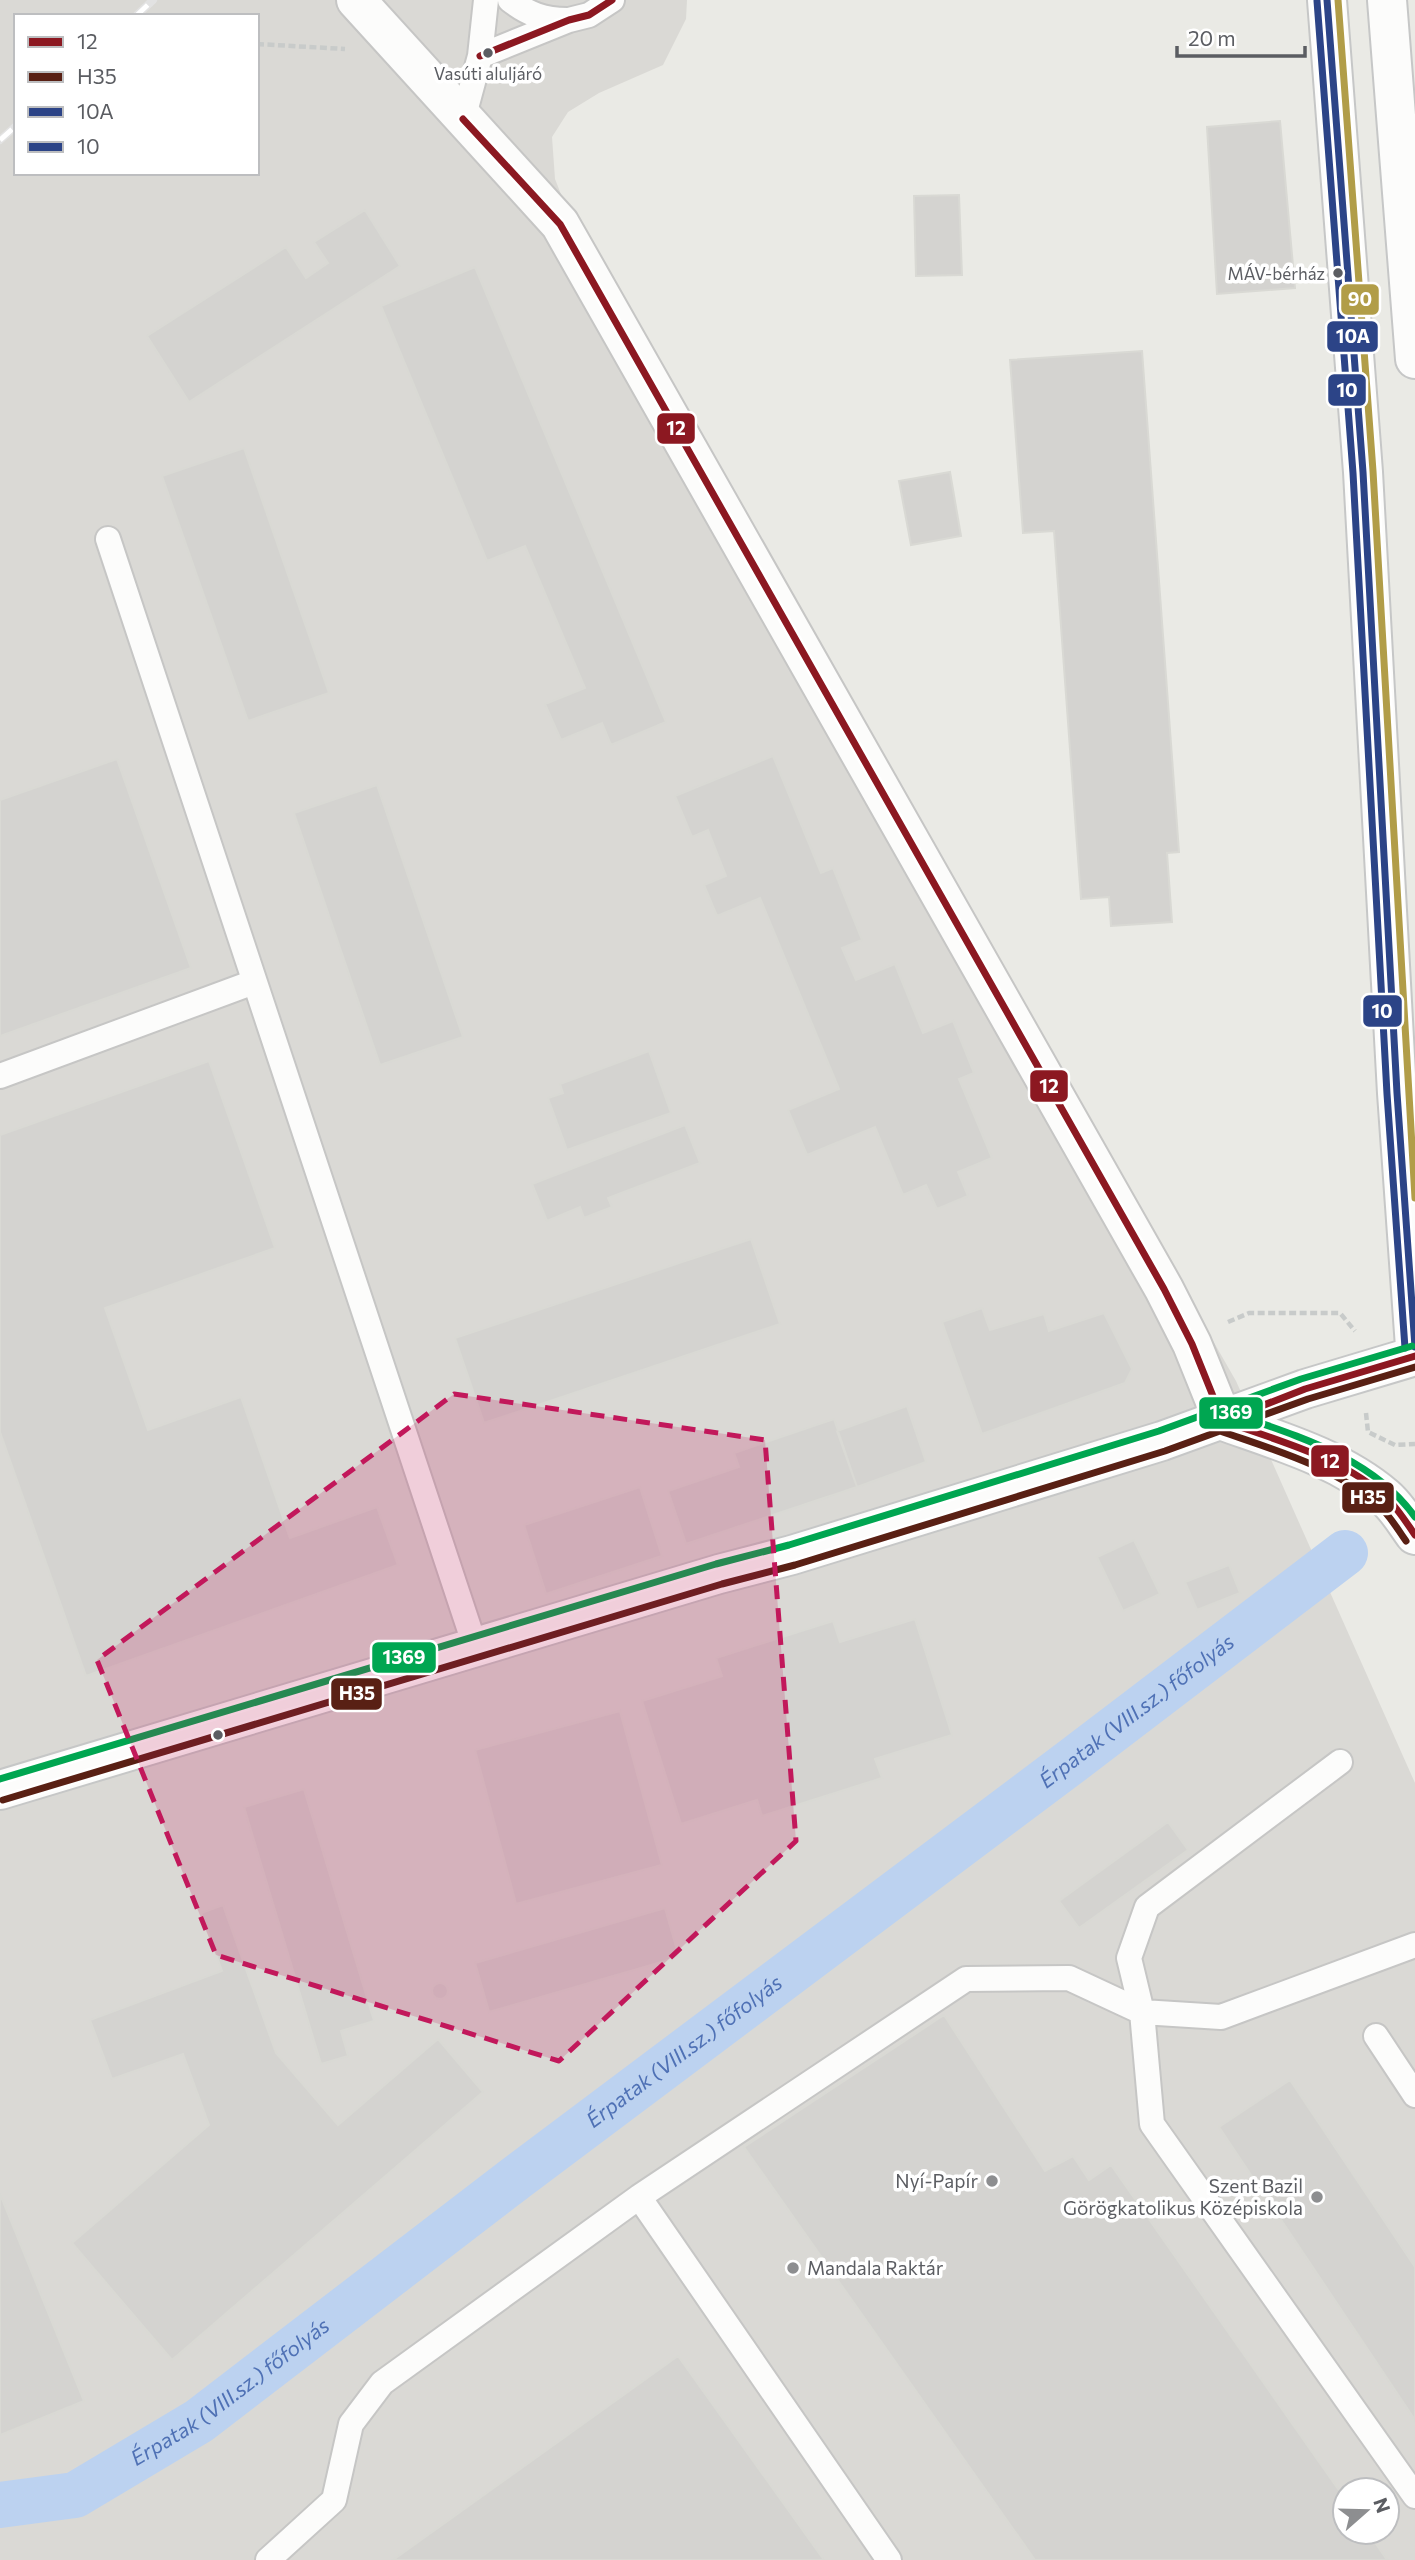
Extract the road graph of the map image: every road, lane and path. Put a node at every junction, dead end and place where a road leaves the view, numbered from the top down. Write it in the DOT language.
graph roads {
  1 [pos="356,0"];
  2 [pos="486,0"];
  3 [pos="510,0"];
  4 [pos="612,0"];
  5 [pos="1327,0"];
  6 [pos="1387,0"];
  7 [pos="569,20"];
  8 [pos="259,44"];
  9 [pos="401,52"];
  10 [pos="480,56"];
  11 [pos="463,119"];
  12 [pos="1415,359"];
  13 [pos="108,539"];
  14 [pos="254,982"];
  15 [pos="0,1076"];
  16 [pos="1415,1347"];
  17 [pos="1415,1356"];
  18 [pos="1223,1421"];
  19 [pos="1415,1535"];
  20 [pos="475,1646"];
  21 [pos="1340,1762"];
  22 [pos="0,1790"];
  23 [pos="1415,1945"];
  24 [pos="1142,2012"];
  25 [pos="1376,2036"];
  26 [pos="1415,2095"];
  27 [pos="639,2197"];
  28 [pos="1415,2496"];
  29 [pos="268,2560"];
  30 [pos="889,2560"];
  1 -- 9 [label="main road"];
  2 -- 10 [label="lane"];
  3 -- 7 [label="lane"];
  4 -- 7 [label="lane"];
  5 -- 16 [label="main road"];
  6 -- 12 [label="main road"];
  7 -- 10 [label="lane"];
  8 -- 9 [label="path"];
  9 -- 11 [label="main road"];
  10 -- 11 [label="lane"];
  11 -- 18 [label="main road"];
  13 -- 14 [label="lane"];
  14 -- 15 [label="lane"];
  14 -- 20 [label="lane"];
  17 -- 18 [label="main road"];
  18 -- 19 [label="main road"];
  18 -- 20 [label="main road"];
  20 -- 22 [label="main road"];
  21 -- 24 [label="lane"];
  23 -- 24 [label="lane"];
  24 -- 27 [label="lane"];
  24 -- 28 [label="lane"];
  25 -- 26 [label="lane"];
  27 -- 29 [label="lane"];
  27 -- 30 [label="lane"];
}
